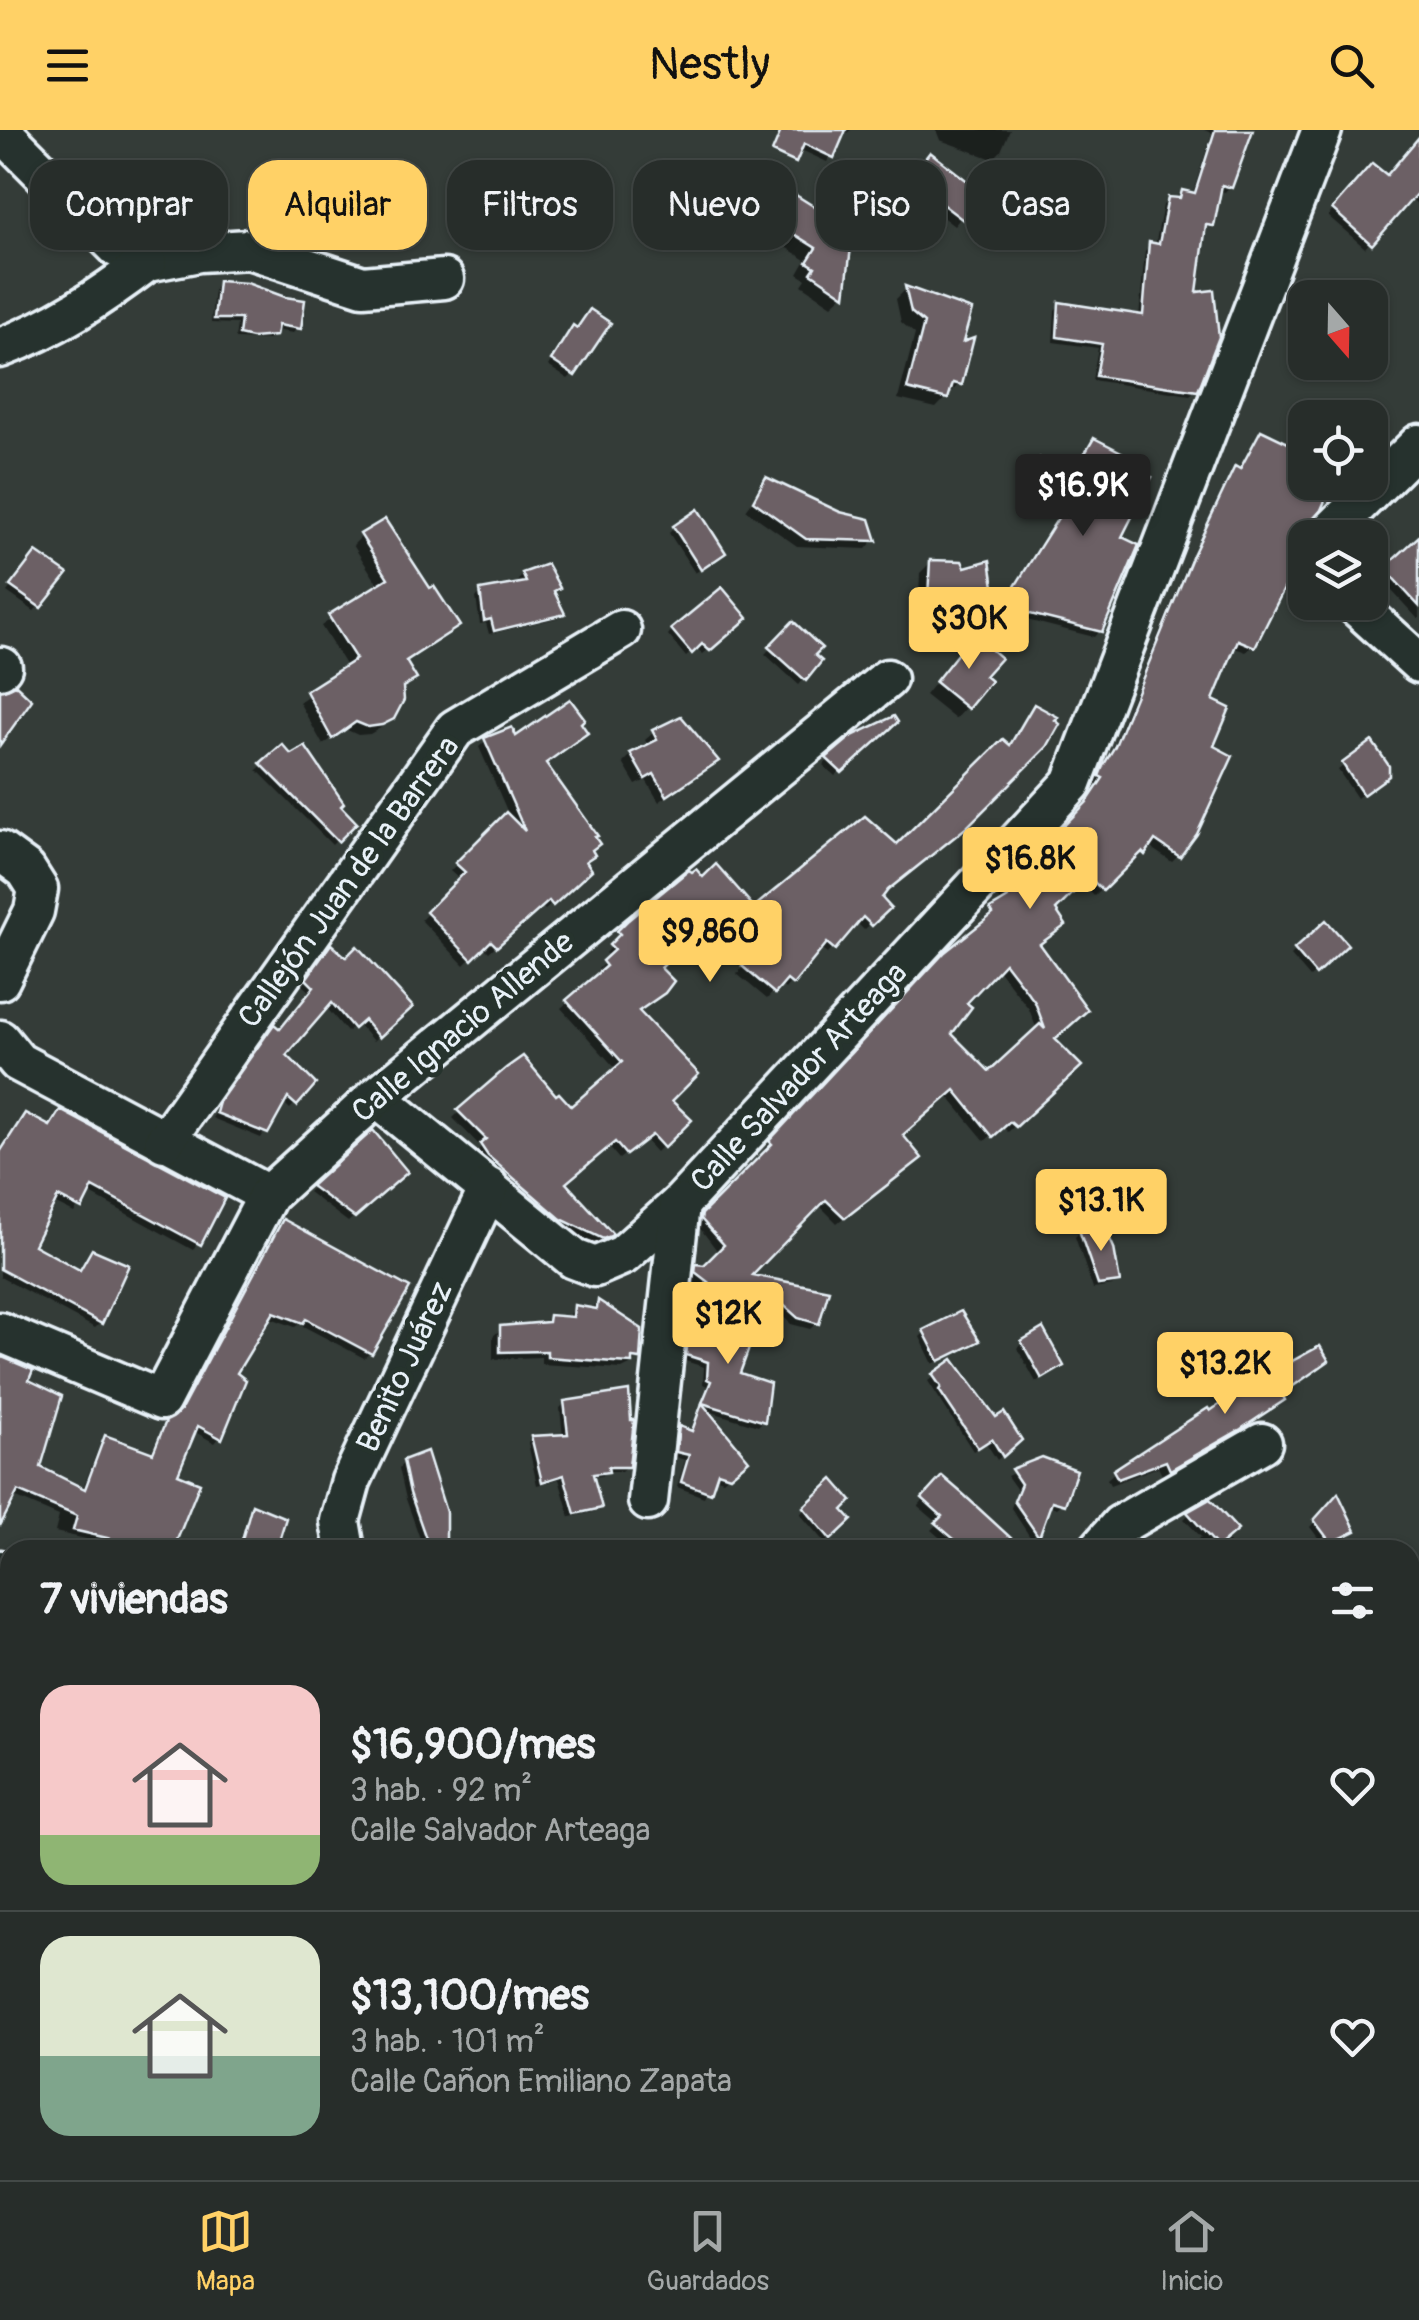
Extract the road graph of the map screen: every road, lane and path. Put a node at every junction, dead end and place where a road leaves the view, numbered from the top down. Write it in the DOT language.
graph roads {
  1 [pos="0,130"];
  2 [pos="1322,130"];
  3 [pos="147,262"];
  4 [pos="444,279"];
  5 [pos="0,348"];
  6 [pos="1419,444"];
  7 [pos="1344,520"];
  8 [pos="1372,620"];
  9 [pos="622,630"];
  10 [pos="1419,663"];
  11 [pos="887,678"];
  12 [pos="0,851"];
  13 [pos="0,980"];
  14 [pos="0,1040"];
  15 [pos="376,1097"];
  16 [pos="164,1142"];
  17 [pos="489,1188"];
  18 [pos="268,1195"];
  19 [pos="680,1204"];
  20 [pos="0,1332"];
  21 [pos="1262,1443"];
  22 [pos="648,1501"];
  23 [pos="343,1540"];
  24 [pos="1107,1540"];
  1 -- 3 [label="street"];
  2 -- 19 [label="street, Calle Salvador Arteaga"];
  3 -- 4 [label="street"];
  3 -- 5 [label="street"];
  6 -- 7 [label="street"];
  8 -- 10 [label="street"];
  9 -- 16 [label="street, Callejón Juan de la Barrera"];
  11 -- 15 [label="street, Calle Ignacio Allende"];
  12 -- 13 [label="street"];
  14 -- 16 [label="street"];
  15 -- 17 [label="street, Calle Salvador Arteaga"];
  15 -- 18 [label="street, Calle Ignacio Allende"];
  16 -- 18 [label="street"];
  17 -- 19 [label="street, Calle Salvador Arteaga"];
  17 -- 23 [label="street, Benito Juárez"];
  18 -- 20 [label="street, Calle Ignacio Allende"];
  19 -- 22 [label="street"];
  21 -- 24 [label="street"];
}
